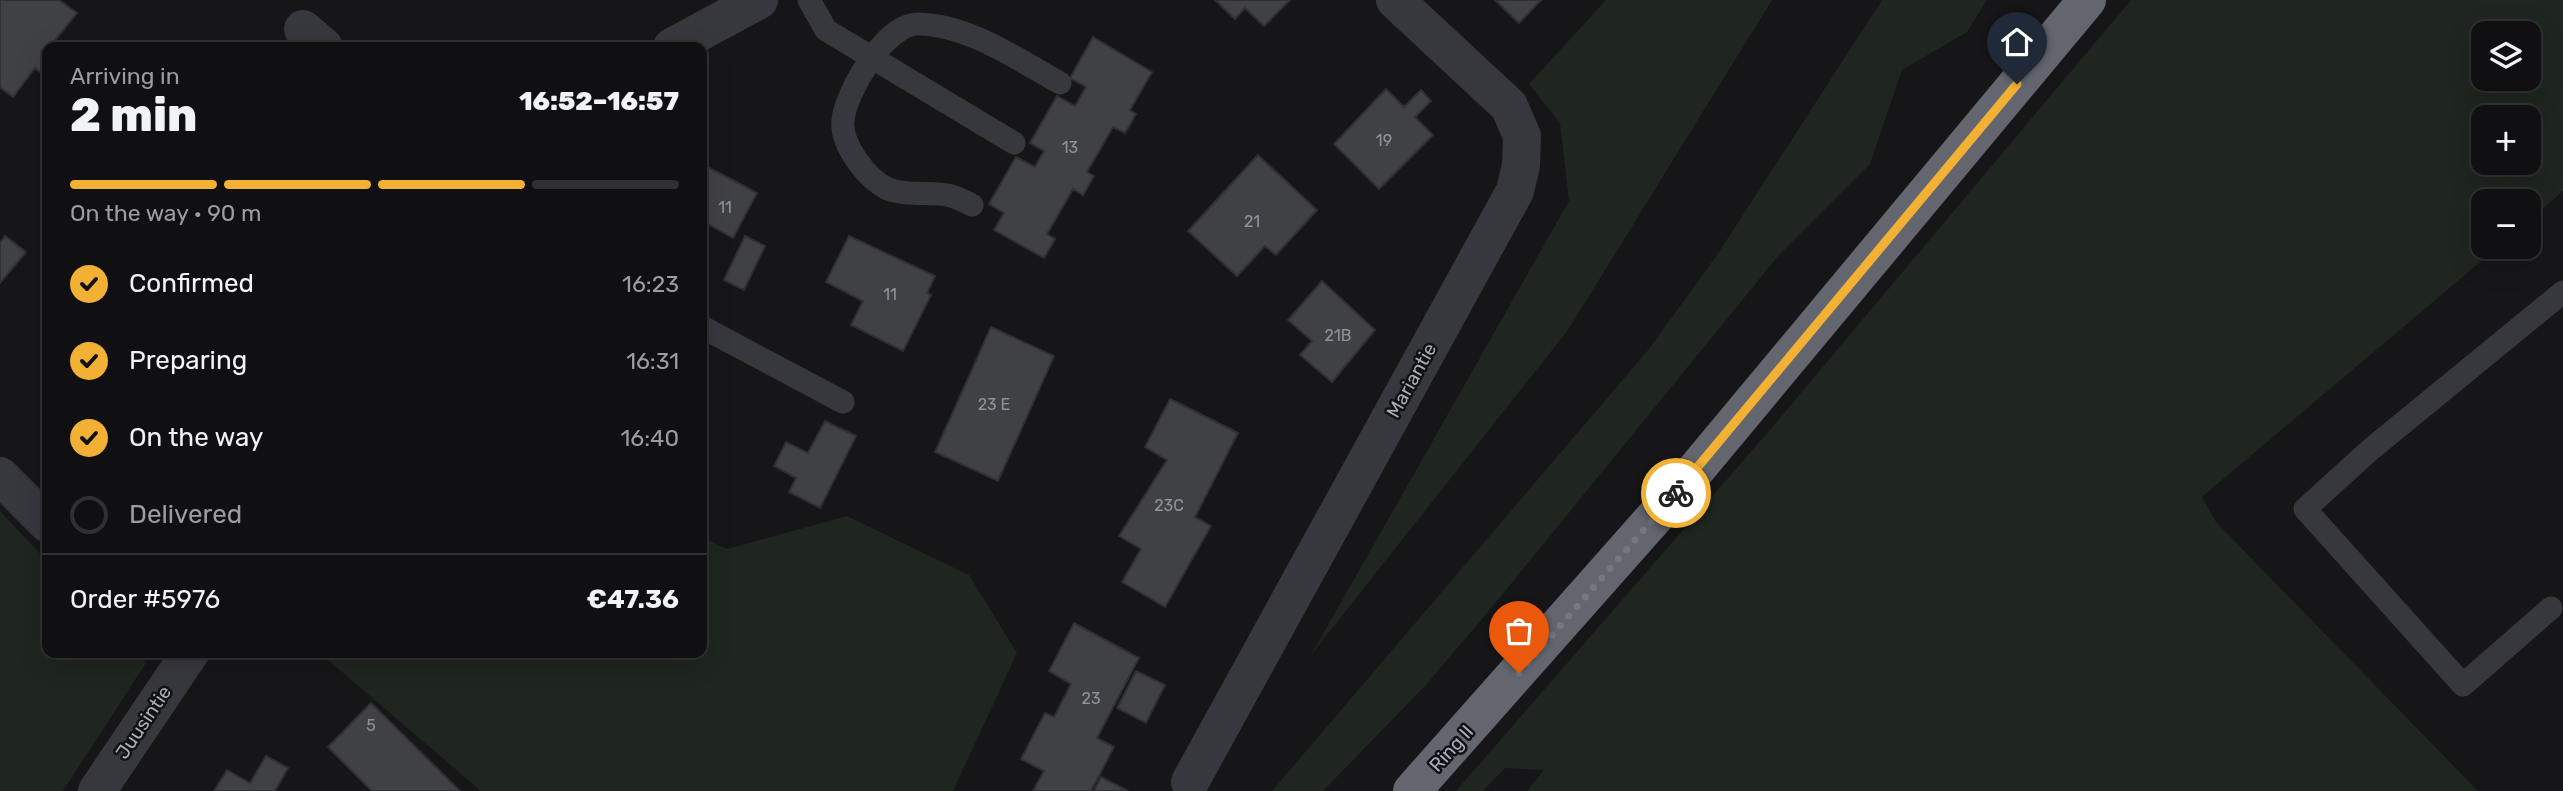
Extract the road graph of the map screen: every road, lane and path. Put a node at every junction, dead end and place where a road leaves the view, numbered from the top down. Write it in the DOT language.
graph roads {
  1 [pos="759,0"];
  2 [pos="809,0"];
  3 [pos="1395,0"];
  4 [pos="2087,0"];
  5 [pos="681,42"];
  6 [pos="872,57"];
  7 [pos="1060,83"];
  8 [pos="1014,143"];
  9 [pos="972,205"];
  10 [pos="2563,292"];
  11 [pos="707,330"];
  12 [pos="843,402"];
  13 [pos="0,476"];
  14 [pos="42,518"];
  15 [pos="2559,609"];
  16 [pos="182,658"];
  17 [pos="1190,782"];
  18 [pos="97,791"];
  19 [pos="1412,791"];
  1 -- 5 [label="street"];
  2 -- 6 [label="lane"];
  3 -- 17 [label="street, Mariantie"];
  4 -- 19 [label="highway, Ring II"];
  6 -- 7 [label="lane"];
  6 -- 8 [label="lane"];
  6 -- 9 [label="lane"];
  10 -- 15 [label="lane"];
  11 -- 12 [label="lane"];
  13 -- 14 [label="street"];
  16 -- 18 [label="street, Juusintie"];
}
